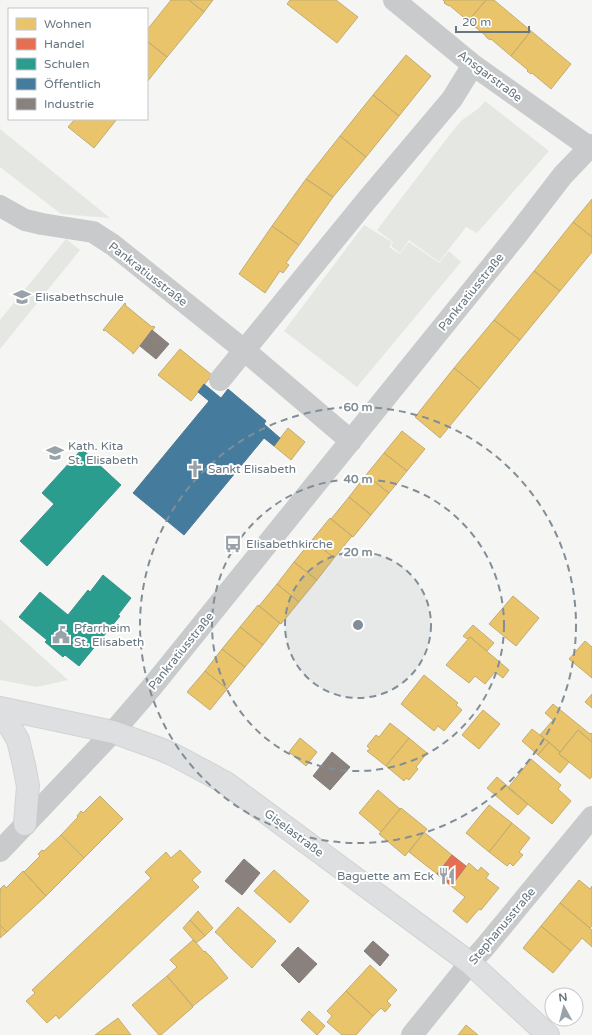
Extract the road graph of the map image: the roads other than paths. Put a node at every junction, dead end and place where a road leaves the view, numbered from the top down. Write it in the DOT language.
graph roads {
  1 [pos="394,0"];
  2 [pos="473,65"];
  3 [pos="591,146"];
  4 [pos="0,206"];
  5 [pos="244,350"];
  6 [pos="220,380"];
  7 [pos="350,441"];
  8 [pos="0,709"];
  9 [pos="113,732"];
  10 [pos="592,818"];
  11 [pos="25,824"];
  12 [pos="0,851"];
  13 [pos="470,963"];
  14 [pos="412,1035"];
  15 [pos="548,1035"];
  1 -- 2 [label="street, Ansgarstraße"];
  2 -- 3 [label="street, Ansgarstraße"];
  2 -- 5 [label="street"];
  3 -- 7 [label="street, Pankratiusstraße"];
  4 -- 5 [label="street, Pankratiusstraße"];
  5 -- 6 [label="street"];
  5 -- 7 [label="street, Pankratiusstraße"];
  7 -- 9 [label="street, Pankratiusstraße"];
  8 -- 9 [label="main road, Giselastraße"];
  8 -- 11 [label="main road"];
  9 -- 11 [label="street, Pankratiusstraße"];
  9 -- 13 [label="main road, Giselastraße"];
  10 -- 13 [label="street, Stephanusstraße"];
  11 -- 12 [label="street, Pankratiusstraße"];
  13 -- 14 [label="street, Stephanusstraße"];
  13 -- 15 [label="main road, Giselastraße"];
}
